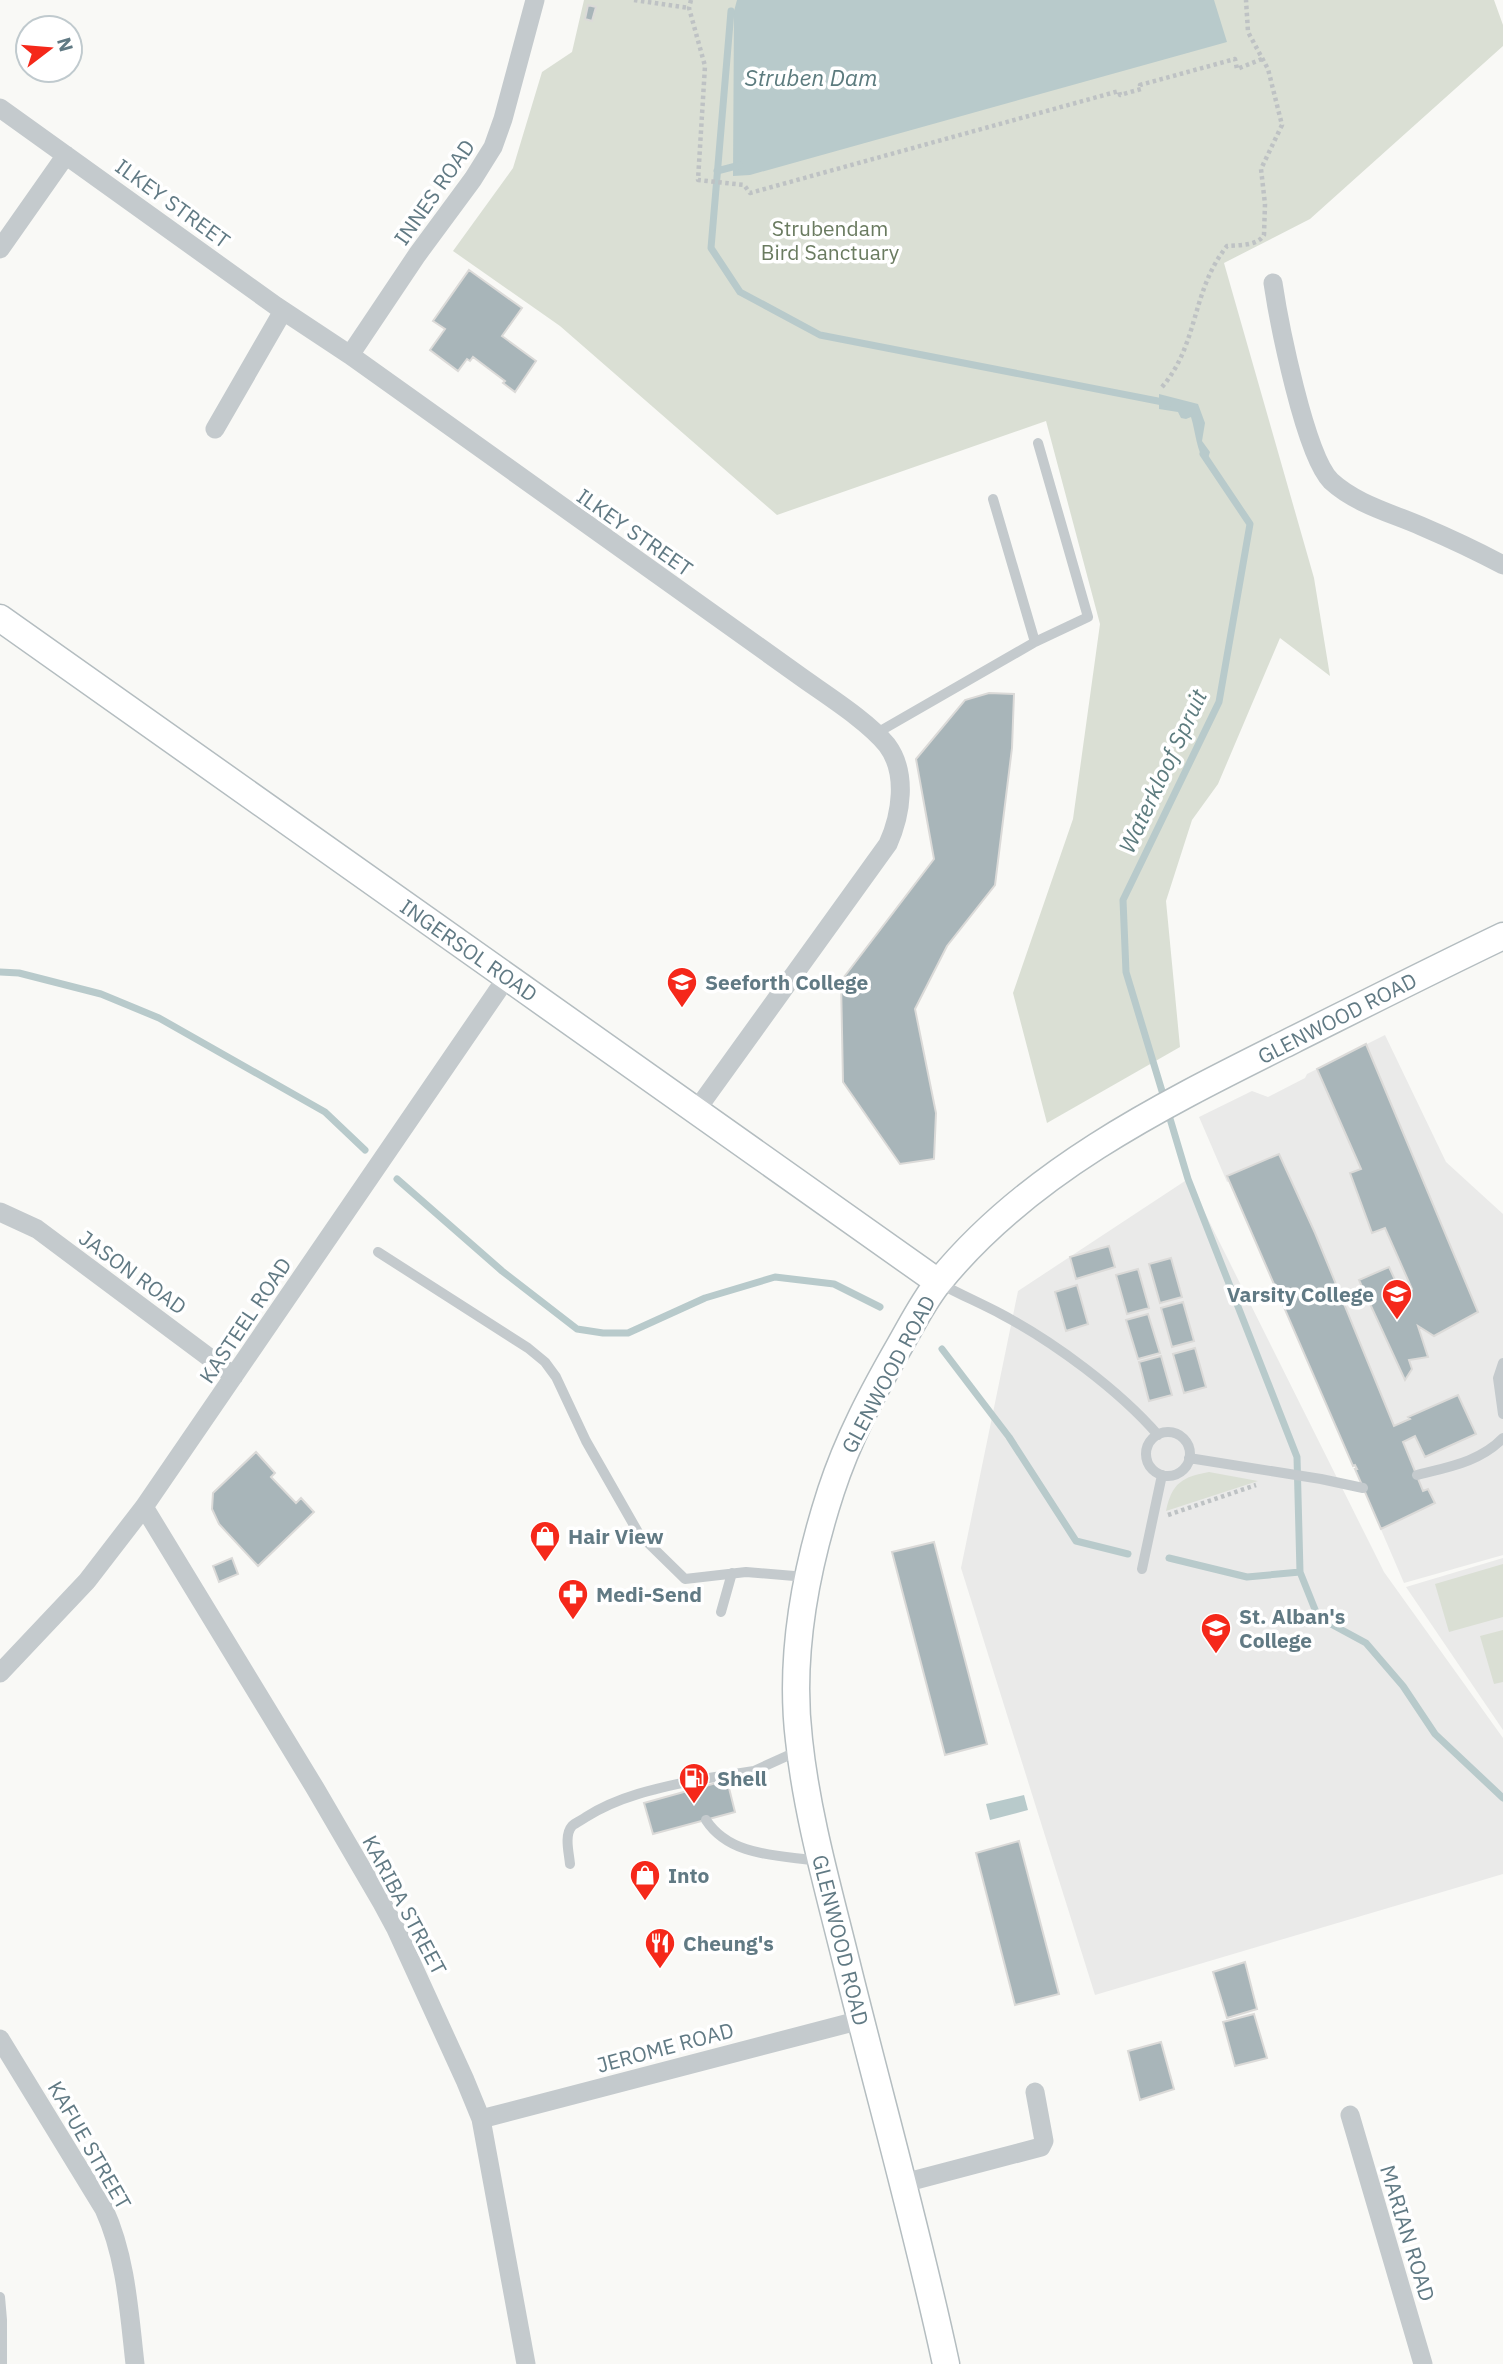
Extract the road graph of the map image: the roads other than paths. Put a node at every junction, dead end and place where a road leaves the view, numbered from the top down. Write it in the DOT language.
graph roads {
  1 [pos="535,0"];
  2 [pos="0,108"];
  3 [pos="66,155"];
  4 [pos="0,249"];
  5 [pos="1273,283"];
  6 [pos="284,311"];
  7 [pos="350,355"];
  8 [pos="215,429"];
  9 [pos="1038,443"];
  10 [pos="993,499"];
  11 [pos="1503,565"];
  12 [pos="4,628"];
  13 [pos="1035,642"];
  14 [pos="875,734"];
  15 [pos="1503,936"];
  16 [pos="507,977"];
  17 [pos="695,1112"];
  18 [pos="0,1212"];
  19 [pos="379,1252"];
  20 [pos="938,1282"];
  21 [pos="1503,1363"];
  22 [pos="234,1376"];
  23 [pos="1503,1413"];
  24 [pos="1158,1434"];
  25 [pos="1503,1438"];
  26 [pos="1189,1458"];
  27 [pos="1162,1475"];
  28 [pos="1417,1475"];
  29 [pos="1363,1488"];
  30 [pos="144,1507"];
  31 [pos="1142,1569"];
  32 [pos="732,1573"];
  33 [pos="806,1577"];
  34 [pos="721,1612"];
  35 [pos="0,1673"];
  36 [pos="800,1750"];
  37 [pos="706,1820"];
  38 [pos="822,1862"];
  39 [pos="569,1864"];
  40 [pos="860,2021"];
  41 [pos="0,2039"];
  42 [pos="1035,2092"];
  43 [pos="1350,2115"];
  44 [pos="481,2119"];
  45 [pos="904,2183"];
  46 [pos="0,2297"];
  47 [pos="2,2364"];
  48 [pos="135,2364"];
  49 [pos="526,2364"];
  50 [pos="946,2364"];
  51 [pos="1423,2364"];
  1 -- 7 [label="street, INNES ROAD"];
  2 -- 3 [label="street, ILKEY STREET"];
  3 -- 4 [label="street"];
  3 -- 6 [label="street, ILKEY STREET"];
  5 -- 11 [label="street"];
  6 -- 7 [label="street, ILKEY STREET"];
  6 -- 8 [label="street"];
  7 -- 14 [label="street, ILKEY STREET"];
  9 -- 13 [label="lane"];
  10 -- 13 [label="lane"];
  12 -- 16 [label="street, INGERSOL ROAD"];
  13 -- 14 [label="lane"];
  14 -- 17 [label="street, ILKEY STREET"];
  15 -- 20 [label="street, GLENWOOD ROAD"];
  16 -- 17 [label="street, INGERSOL ROAD"];
  16 -- 22 [label="street, KASTEEL ROAD"];
  17 -- 20 [label="street, INGERSOL ROAD"];
  18 -- 22 [label="street, JASON ROAD"];
  19 -- 32 [label="lane"];
  20 -- 24 [label="lane"];
  20 -- 33 [label="street, GLENWOOD ROAD"];
  21 -- 23 [label="lane"];
  22 -- 30 [label="street, KASTEEL ROAD"];
  24 -- 26 [label="lane"];
  24 -- 27 [label="lane"];
  25 -- 28 [label="lane"];
  26 -- 27 [label="lane"];
  26 -- 29 [label="lane"];
  27 -- 31 [label="lane"];
  30 -- 35 [label="street, KASTEEL ROAD"];
  30 -- 44 [label="street, KARIBA STREET"];
  32 -- 33 [label="lane"];
  32 -- 34 [label="lane"];
  33 -- 36 [label="street, GLENWOOD ROAD"];
  36 -- 38 [label="street, GLENWOOD ROAD"];
  36 -- 39 [label="lane"];
  37 -- 38 [label="lane"];
  38 -- 40 [label="street, GLENWOOD ROAD"];
  40 -- 44 [label="street, JEROME ROAD"];
  40 -- 45 [label="street, GLENWOOD ROAD"];
  41 -- 48 [label="street, KAFUE STREET"];
  42 -- 45 [label="street"];
  43 -- 51 [label="street, MARIAN ROAD"];
  44 -- 49 [label="street, KARIBA STREET"];
  45 -- 50 [label="street, GLENWOOD ROAD"];
  46 -- 47 [label="lane"];
}
